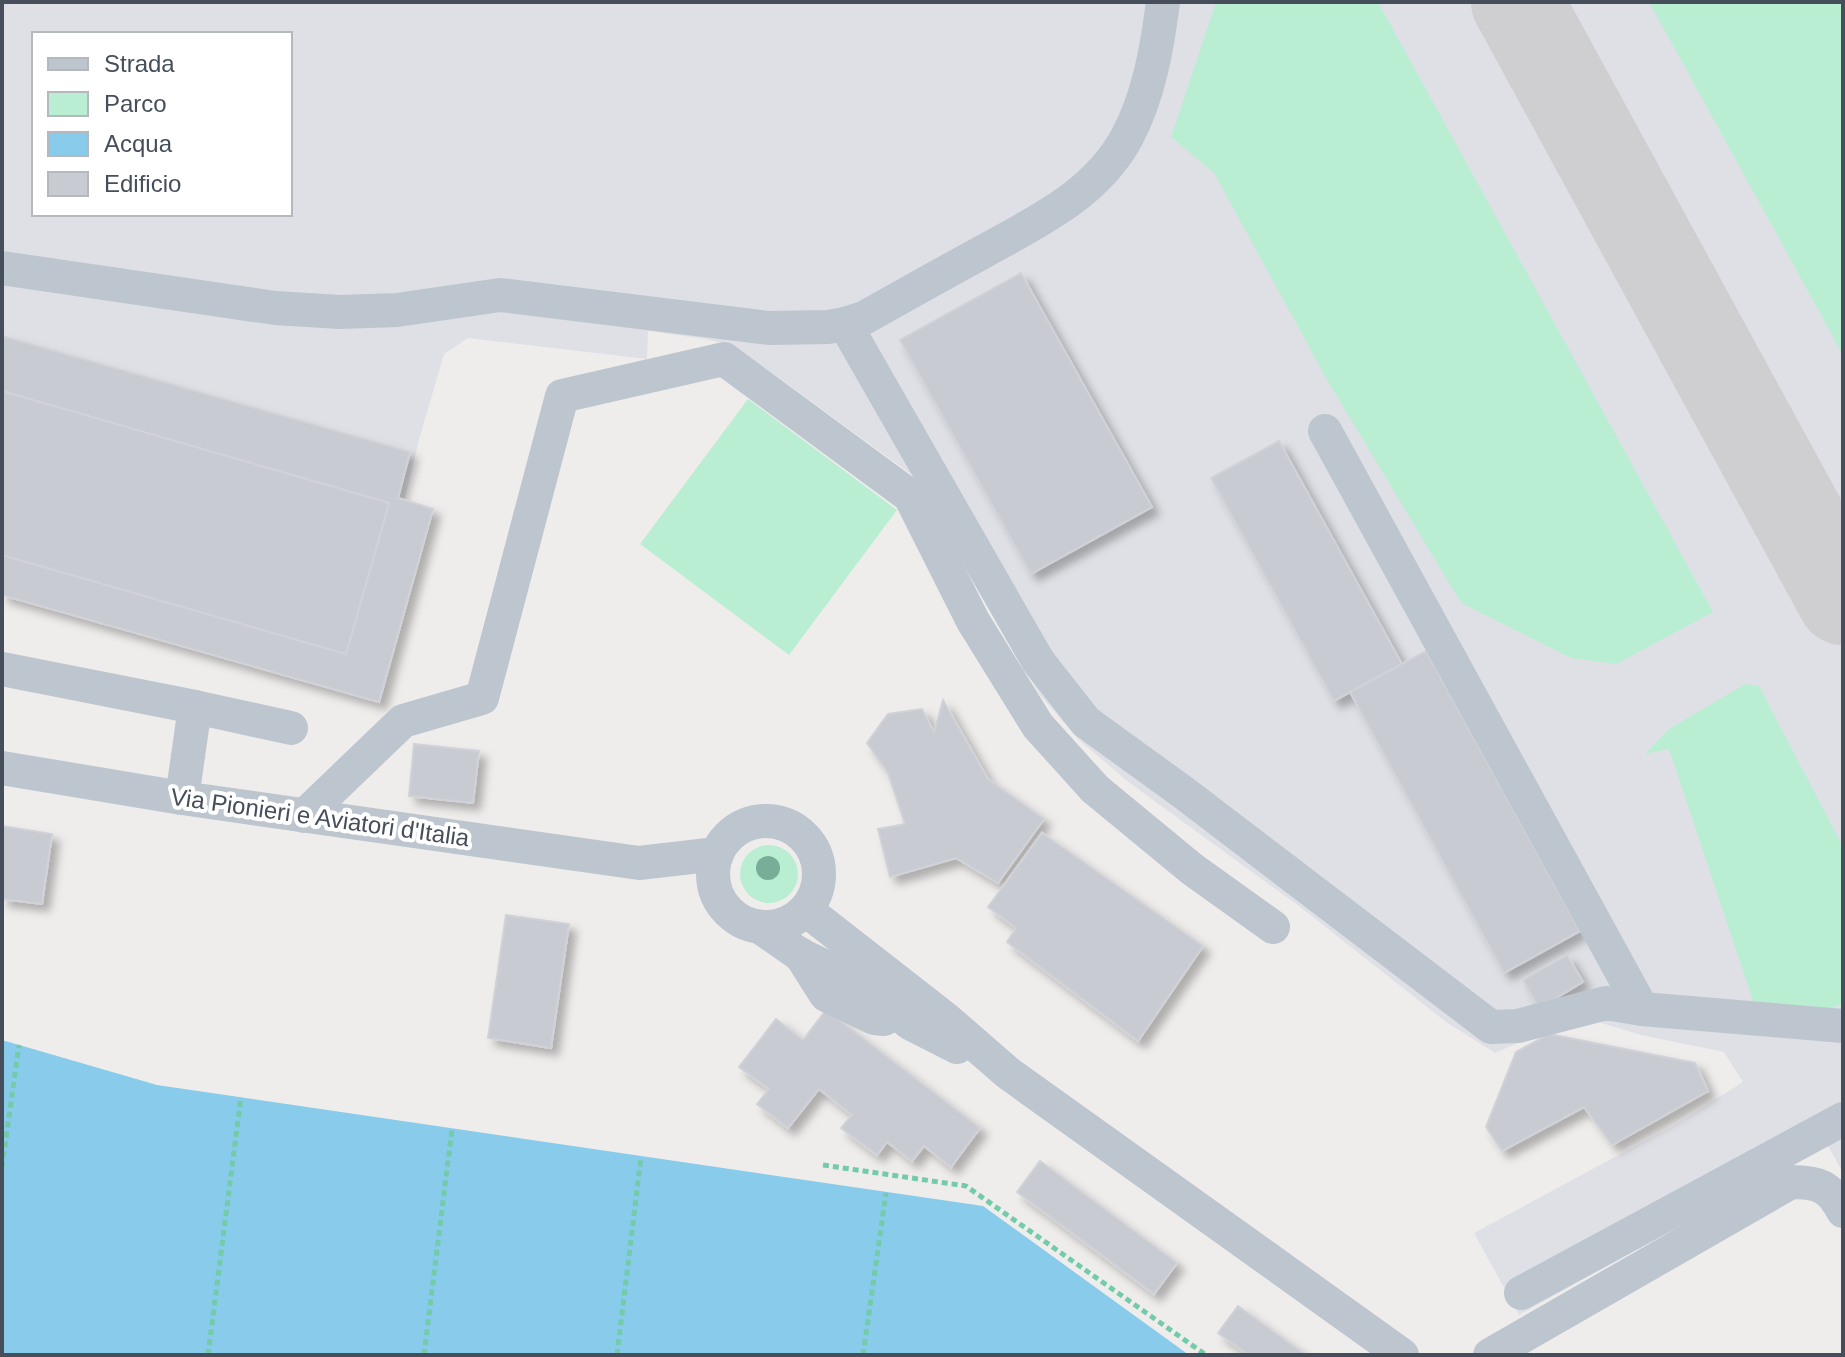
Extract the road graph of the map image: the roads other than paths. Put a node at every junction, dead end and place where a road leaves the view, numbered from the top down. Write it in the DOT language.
graph roads {
  1 [pos="1163,2"];
  2 [pos="2,268"];
  3 [pos="845,324"];
  4 [pos="1325,431"];
  5 [pos="2,669"];
  6 [pos="195,707"];
  7 [pos="291,728"];
  8 [pos="2,768"];
  9 [pos="182,798"];
  10 [pos="304,816"];
  11 [pos="717,854"];
  12 [pos="639,863"];
  13 [pos="717,894"];
  14 [pos="812,898"];
  15 [pos="760,927"];
  16 [pos="1273,927"];
  17 [pos="1642,1009"];
  18 [pos="1843,1026"];
  19 [pos="1008,1073"];
  20 [pos="1843,1119"];
  21 [pos="1843,1211"];
  22 [pos="1521,1293"];
  23 [pos="1402,1355"];
  24 [pos="1490,1355"];
  1 -- 3 [label="street"];
  2 -- 3 [label="street"];
  3 -- 17 [label="street"];
  4 -- 17 [label="street"];
  5 -- 6 [label="street"];
  6 -- 7 [label="street"];
  6 -- 9 [label="street"];
  8 -- 9 [label="street, Via Pionieri e Aviatori d'Italia"];
  9 -- 10 [label="street, Via Pionieri e Aviatori d'Italia"];
  10 -- 12 [label="street, Via Pionieri e Aviatori d'Italia"];
  10 -- 16 [label="street"];
  11 -- 12 [label="street, Via Pionieri e Aviatori d'Italia"];
  11 -- 13 [label="street"];
  11 -- 14 [label="street"];
  12 -- 13 [label="street, Via Pionieri e Aviatori d'Italia"];
  13 -- 15 [label="street, Via Pionieri e Aviatori d'Italia"];
  14 -- 15 [label="street"];
  14 -- 19 [label="street"];
  15 -- 19 [label="street, Via Pionieri e Aviatori d'Italia"];
  17 -- 18 [label="street"];
  19 -- 23 [label="street"];
  20 -- 22 [label="street"];
  21 -- 24 [label="street"];
}
